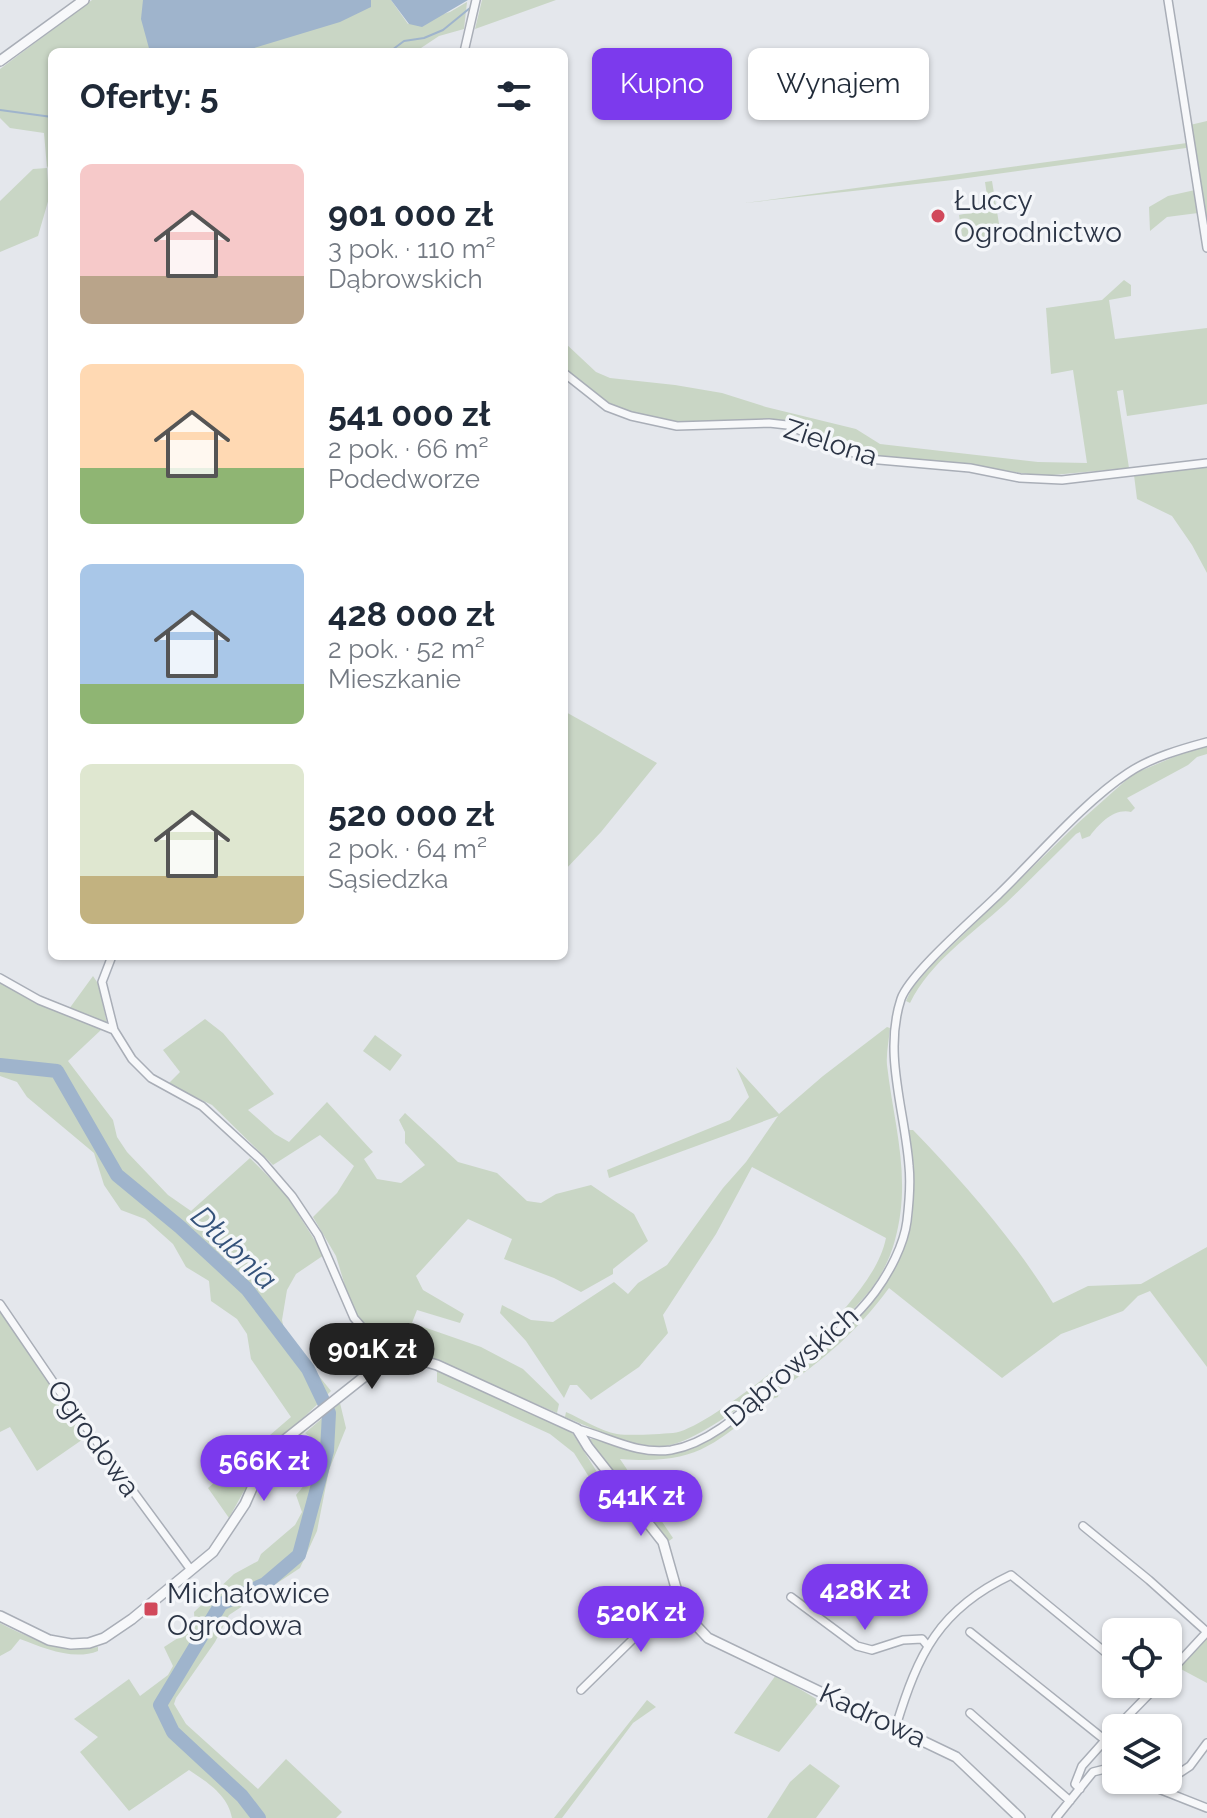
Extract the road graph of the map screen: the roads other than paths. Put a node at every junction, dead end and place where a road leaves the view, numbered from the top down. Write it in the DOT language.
graph roads {
  1 [pos="84,0"];
  2 [pos="476,0"];
  3 [pos="1168,0"];
  4 [pos="465,48"];
  5 [pos="0,61"];
  6 [pos="1207,248"];
  7 [pos="568,376"];
  8 [pos="1207,463"];
  9 [pos="1207,742"];
  10 [pos="110,960"];
  11 [pos="0,978"];
  12 [pos="114,1030"];
  13 [pos="0,1304"];
  14 [pos="390,1359"];
  15 [pos="577,1429"];
  16 [pos="1083,1526"];
  17 [pos="191,1570"];
  18 [pos="678,1595"];
  19 [pos="791,1597"];
  20 [pos="0,1616"];
  21 [pos="970,1632"];
  22 [pos="927,1645"];
  23 [pos="1102,1650"];
  24 [pos="1182,1659"];
  25 [pos="581,1690"];
  26 [pos="1145,1698"];
  27 [pos="970,1713"];
  28 [pos="1130,1714"];
  29 [pos="896,1726"];
  30 [pos="1102,1738"];
  31 [pos="1207,1743"];
  32 [pos="1102,1744"];
  33 [pos="1102,1770"];
  34 [pos="1182,1771"];
  35 [pos="1080,1789"];
  36 [pos="1172,1794"];
  37 [pos="1070,1801"];
  38 [pos="1207,1808"];
  39 [pos="1020,1818"];
  40 [pos="1056,1818"];
  1 -- 5 [label="street"];
  2 -- 4 [label="street"];
  3 -- 6 [label="street"];
  7 -- 8 [label="street, Zielona"];
  9 -- 15 [label="street, Dąbrowskich"];
  10 -- 12 [label="street"];
  11 -- 12 [label="street"];
  12 -- 14 [label="street"];
  13 -- 17 [label="street, Ogrodowa"];
  14 -- 15 [label="street, Dąbrowskich"];
  14 -- 17 [label="street"];
  15 -- 18 [label="street"];
  16 -- 24 [label="street"];
  17 -- 20 [label="street"];
  18 -- 25 [label="street"];
  18 -- 29 [label="street, Kadrowa"];
  19 -- 22 [label="street"];
  21 -- 30 [label="street"];
  22 -- 23 [label="street"];
  22 -- 29 [label="street"];
  26 -- 28 [label="street"];
  27 -- 37 [label="street"];
  29 -- 39 [label="street, Kadrowa"];
  31 -- 34 [label="street"];
  32 -- 35 [label="street"];
  33 -- 35 [label="street"];
  35 -- 37 [label="street"];
  36 -- 38 [label="street"];
  37 -- 40 [label="street"];
}
